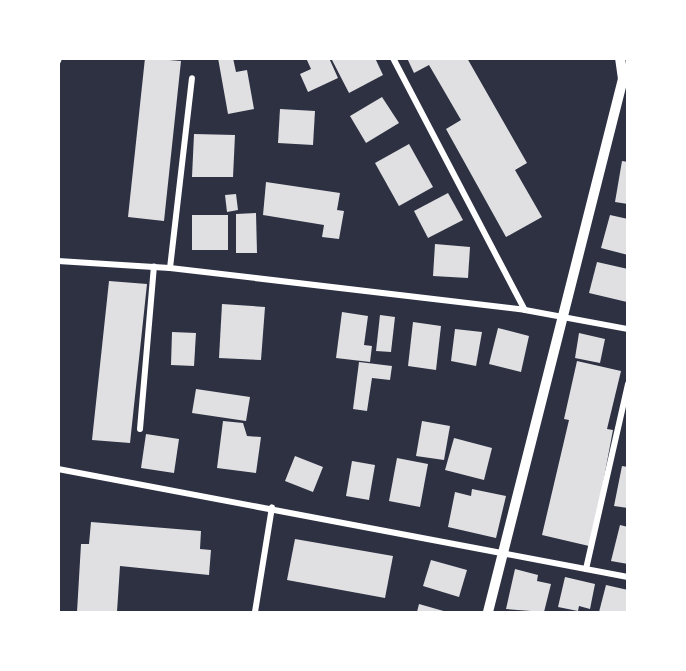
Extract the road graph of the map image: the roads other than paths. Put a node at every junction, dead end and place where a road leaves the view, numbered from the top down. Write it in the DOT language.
graph roads {
  1 [pos="393,58"];
  2 [pos="620,58"];
  3 [pos="192,78"];
  4 [pos="58,261"];
  5 [pos="154,267"];
  6 [pos="171,268"];
  7 [pos="525,310"];
  8 [pos="562,315"];
  9 [pos="627,329"];
  10 [pos="627,384"];
  11 [pos="140,429"];
  12 [pos="58,469"];
  13 [pos="272,507"];
  14 [pos="504,553"];
  15 [pos="586,569"];
  16 [pos="627,577"];
  17 [pos="255,612"];
  18 [pos="488,612"];
  1 -- 7 [label="street"];
  2 -- 8 [label="street"];
  3 -- 6 [label="street"];
  4 -- 5 [label="street"];
  5 -- 6 [label="street"];
  5 -- 11 [label="street"];
  6 -- 7 [label="street"];
  7 -- 8 [label="street"];
  8 -- 9 [label="street"];
  8 -- 14 [label="street"];
  10 -- 15 [label="street"];
  12 -- 13 [label="street"];
  13 -- 14 [label="street"];
  13 -- 17 [label="street"];
  14 -- 15 [label="street"];
  14 -- 18 [label="street"];
  15 -- 16 [label="street"];
}
